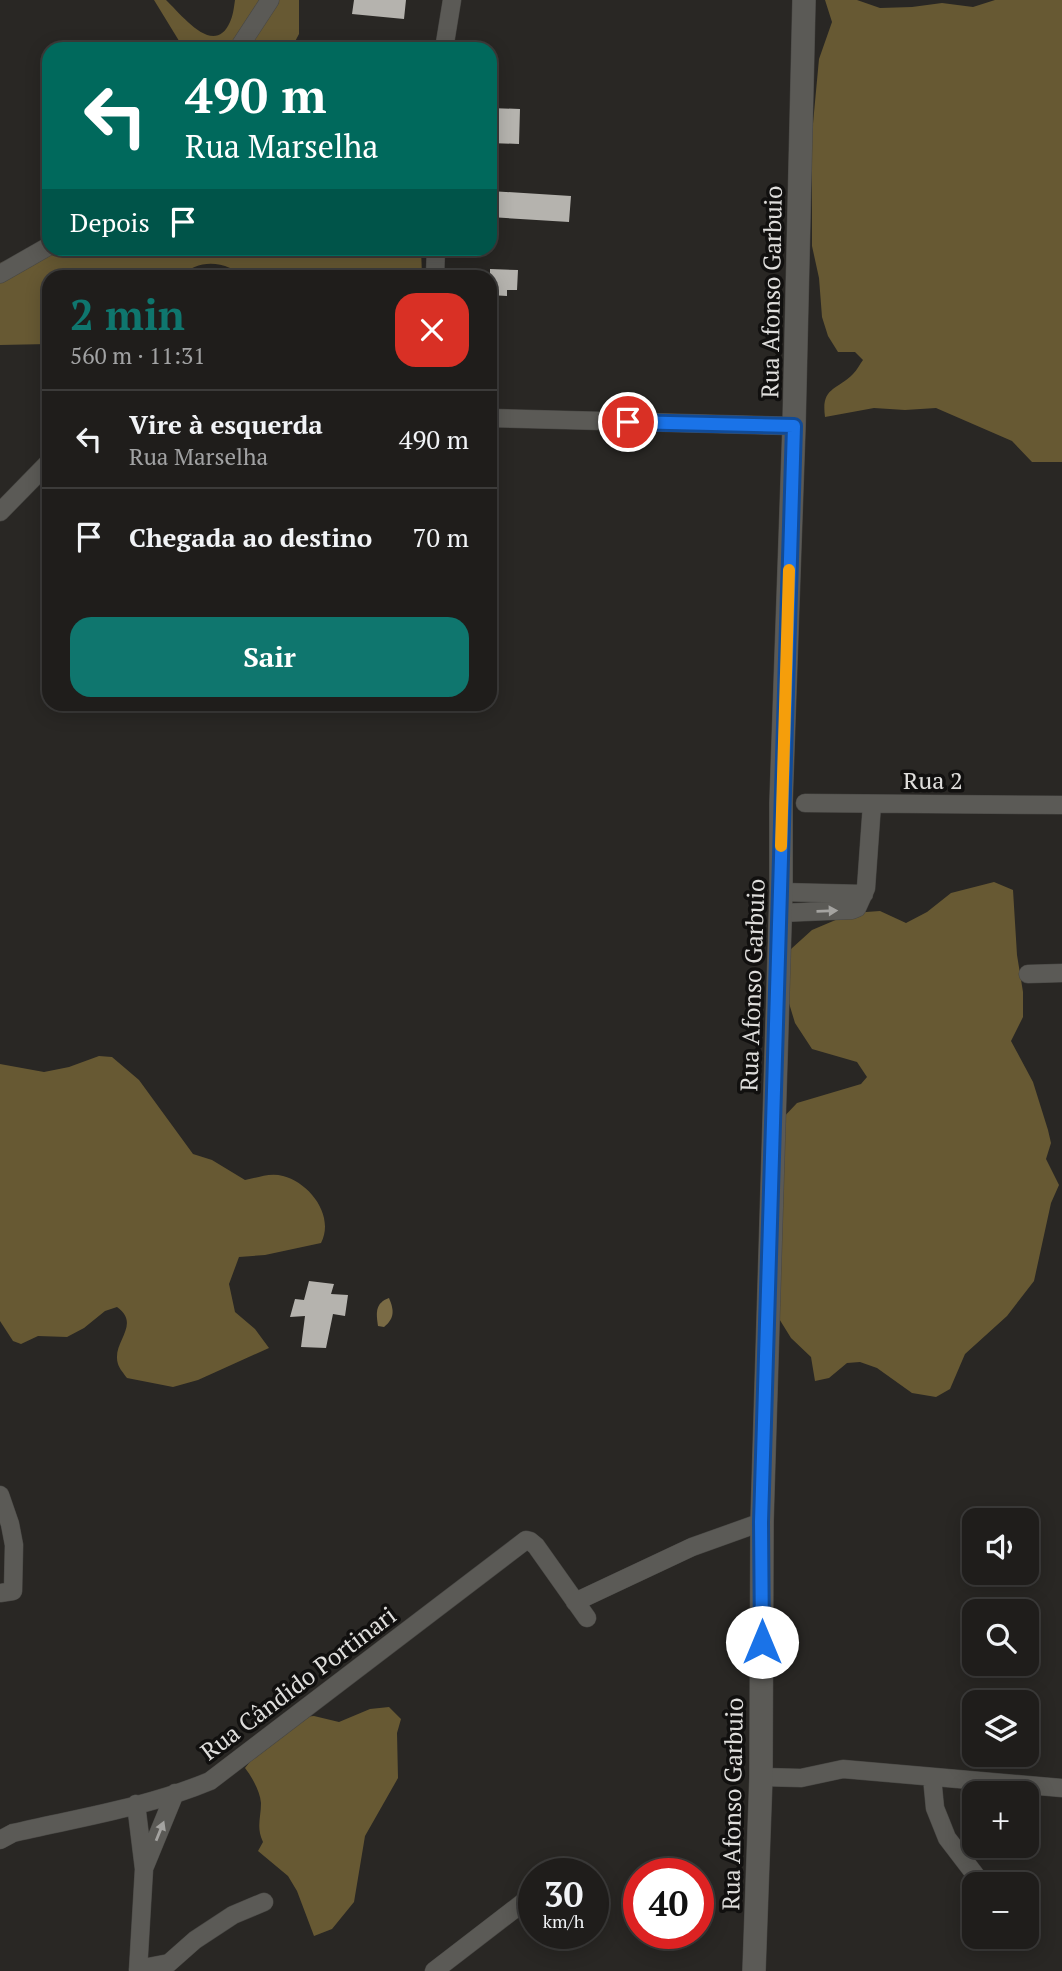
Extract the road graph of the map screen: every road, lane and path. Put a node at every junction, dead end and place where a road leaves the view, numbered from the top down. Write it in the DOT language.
graph roads {
  1 [pos="270,0"];
  2 [pos="452,0"];
  3 [pos="804,0"];
  4 [pos="243,42"];
  5 [pos="445,42"];
  6 [pos="42,250"];
  7 [pos="0,274"];
  8 [pos="497,418"];
  9 [pos="794,426"];
  10 [pos="42,469"];
  11 [pos="0,512"];
  12 [pos="805,803"];
  13 [pos="872,804"];
  14 [pos="1062,805"];
  15 [pos="781,902"];
  16 [pos="1062,973"];
  17 [pos="1028,974"];
  18 [pos="0,1495"];
  19 [pos="761,1522"];
  20 [pos="6,1592"];
  21 [pos="575,1602"];
  22 [pos="587,1618"];
  23 [pos="761,1777"];
  24 [pos="932,1777"];
  25 [pos="1062,1788"];
  26 [pos="175,1793"];
  27 [pos="136,1804"];
  28 [pos="0,1840"];
  29 [pos="144,1869"];
  30 [pos="973,1872"];
  31 [pos="264,1902"];
  32 [pos="518,1906"];
  33 [pos="138,1970"];
  34 [pos="434,1971"];
  35 [pos="754,1971"];
  1 -- 4 [label="street"];
  2 -- 5 [label="street"];
  3 -- 9 [label="street, Rua Afonso Garbuio"];
  6 -- 7 [label="street"];
  8 -- 9 [label="street"];
  9 -- 15 [label="street, Rua Afonso Garbuio"];
  10 -- 11 [label="street"];
  12 -- 13 [label="street, Rua 2"];
  13 -- 14 [label="street, Rua 2"];
  13 -- 15 [label="street"];
  15 -- 19 [label="street, Rua Afonso Garbuio"];
  16 -- 17 [label="street"];
  18 -- 20 [label="street"];
  19 -- 21 [label="street"];
  19 -- 23 [label="street, Rua Afonso Garbuio"];
  21 -- 22 [label="street, Rua Cândido Portinari"];
  21 -- 26 [label="street, Rua Cândido Portinari"];
  23 -- 24 [label="street"];
  23 -- 35 [label="street, Rua Afonso Garbuio"];
  24 -- 25 [label="street"];
  24 -- 30 [label="street"];
  26 -- 27 [label="street, Rua Cândido Portinari"];
  29 -- 26 [label="street, one-way"];
  27 -- 28 [label="street, Rua Cândido Portinari"];
  27 -- 29 [label="street"];
  29 -- 33 [label="street"];
  31 -- 33 [label="street"];
  32 -- 34 [label="street"];
}
